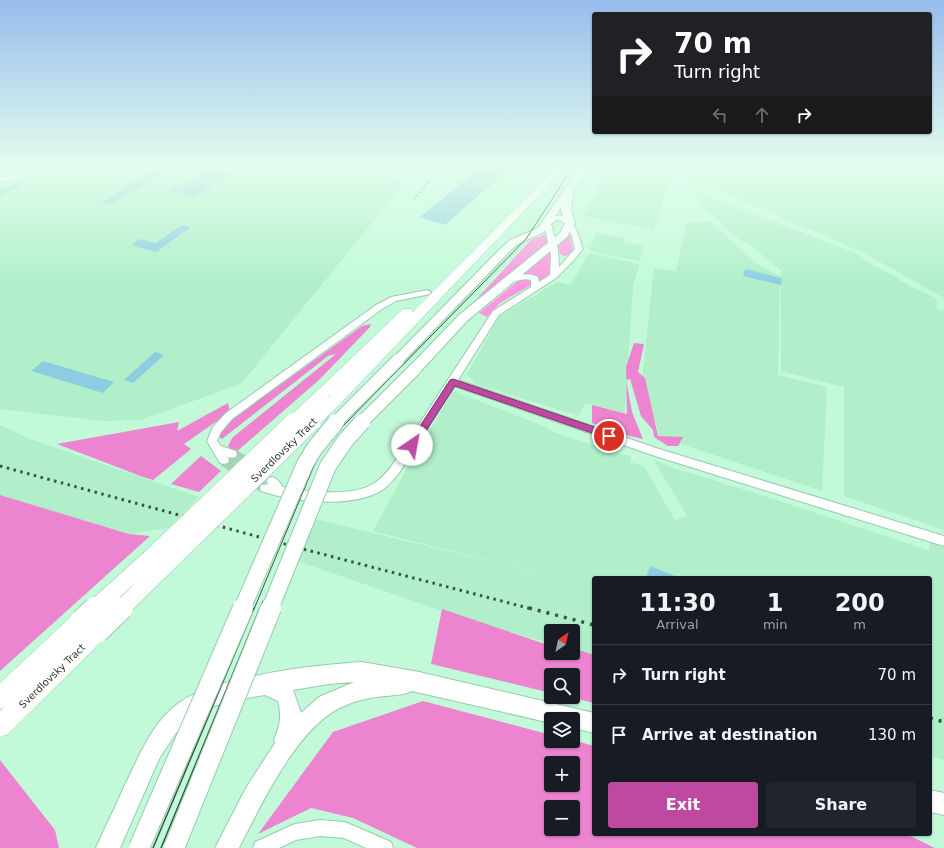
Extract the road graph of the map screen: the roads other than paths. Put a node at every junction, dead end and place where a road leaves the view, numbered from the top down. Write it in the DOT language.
graph roads {
  1 [pos="513,207"];
  2 [pos="522,207"];
  3 [pos="558,207"];
  4 [pos="567,207"];
  5 [pos="547,223"];
  6 [pos="570,223"];
  7 [pos="554,247"];
  8 [pos="576,254"];
  9 [pos="553,276"];
  10 [pos="509,280"];
  11 [pos="535,288"];
  12 [pos="427,292"];
  13 [pos="453,382"];
  14 [pos="329,398"];
  15 [pos="228,457"];
  16 [pos="268,484"];
  17 [pos="944,541"];
  18 [pos="89,626"];
  19 [pos="419,682"];
  20 [pos="267,685"];
  21 [pos="0,698"];
  22 [pos="592,723"];
  23 [pos="0,726"];
  24 [pos="271,765"];
  25 [pos="932,801"];
  26 [pos="944,804"];
  27 [pos="108,848"];
  28 [pos="139,848"];
  29 [pos="174,848"];
  30 [pos="227,848"];
  31 [pos="262,848"];
  32 [pos="385,848"];
  1 -- 12 [label="main road, Sverdlovsky Tract"];
  2 -- 14 [label="main road, Sverdlovsky Tract"];
  3 -- 5 [label="main road"];
  4 -- 6 [label="main road"];
  5 -- 6 [label="street"];
  5 -- 7 [label="street"];
  5 -- 28 [label="main road, bridge"];
  6 -- 7 [label="main road"];
  6 -- 8 [label="street"];
  7 -- 8 [label="street"];
  7 -- 9 [label="street"];
  7 -- 10 [label="main road"];
  8 -- 9 [label="street"];
  9 -- 11 [label="street"];
  10 -- 11 [label="street"];
  10 -- 29 [label="main road, bridge"];
  11 -- 13 [label="street"];
  12 -- 14 [label="main road, Sverdlovsky Tract"];
  12 -- 15 [label="street"];
  13 -- 16 [label="street"];
  13 -- 17 [label="street"];
  14 -- 18 [label="main road, Sverdlovsky Tract, bridge"];
  18 -- 21 [label="main road, Sverdlovsky Tract"];
  18 -- 23 [label="main road, Sverdlovsky Tract"];
  19 -- 20 [label="main road"];
  19 -- 22 [label="main road"];
  19 -- 24 [label="main road"];
  20 -- 24 [label="main road"];
  20 -- 27 [label="main road"];
  24 -- 30 [label="main road"];
  25 -- 26 [label="main road"];
  31 -- 32 [label="street"];
}
